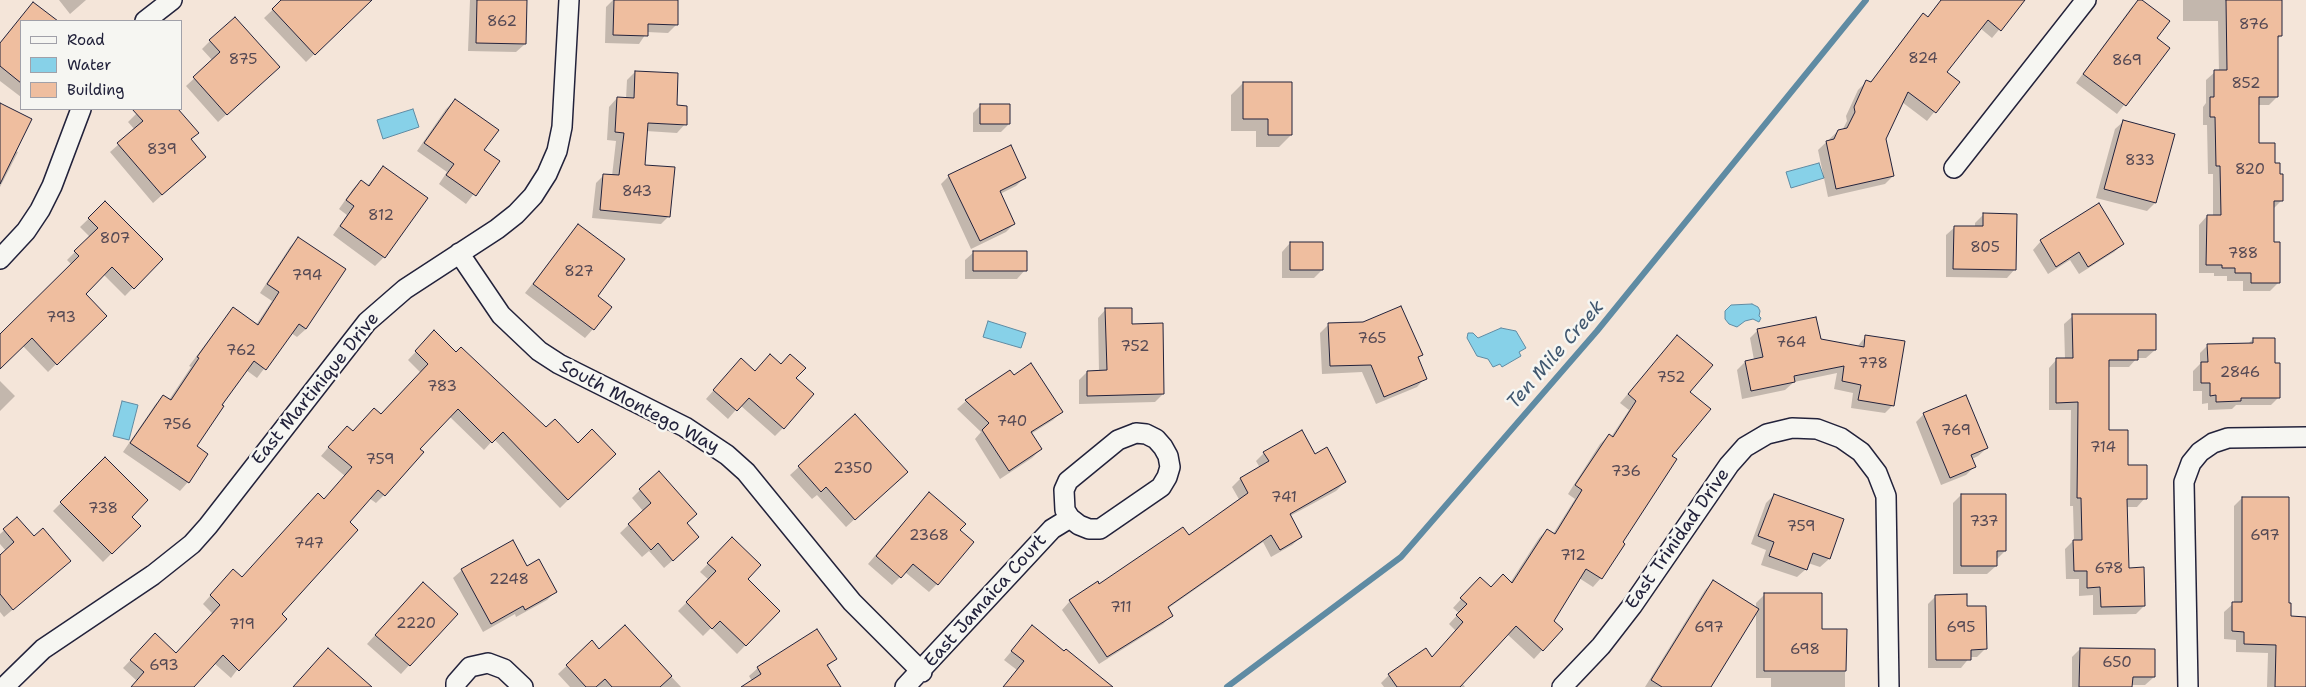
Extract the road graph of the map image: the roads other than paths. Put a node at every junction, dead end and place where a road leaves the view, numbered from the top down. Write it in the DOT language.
graph roads {
  1 [pos="172,0"];
  2 [pos="569,0"];
  3 [pos="2086,0"];
  4 [pos="146,20"];
  5 [pos="81,110"];
  6 [pos="1954,168"];
  7 [pos="459,254"];
  8 [pos="0,260"];
  9 [pos="2306,437"];
  10 [pos="1070,518"];
  11 [pos="922,672"];
  12 [pos="4,687"];
  13 [pos="456,687"];
  14 [pos="523,687"];
  15 [pos="905,687"];
  16 [pos="1562,687"];
  17 [pos="1889,687"];
  18 [pos="2188,687"];
  1 -- 4 [label="street"];
  2 -- 7 [label="street, East Martinique Drive"];
  3 -- 6 [label="street"];
  5 -- 8 [label="street"];
  7 -- 11 [label="street, South Montego Way"];
  7 -- 12 [label="street, East Martinique Drive"];
  9 -- 18 [label="street"];
  10 -- 10 [label="street"];
  10 -- 11 [label="street, East Jamaica Court"];
  11 -- 15 [label="street, East Jamaica Court"];
  13 -- 14 [label="street"];
  16 -- 17 [label="street, East Trinidad Drive"];
}
